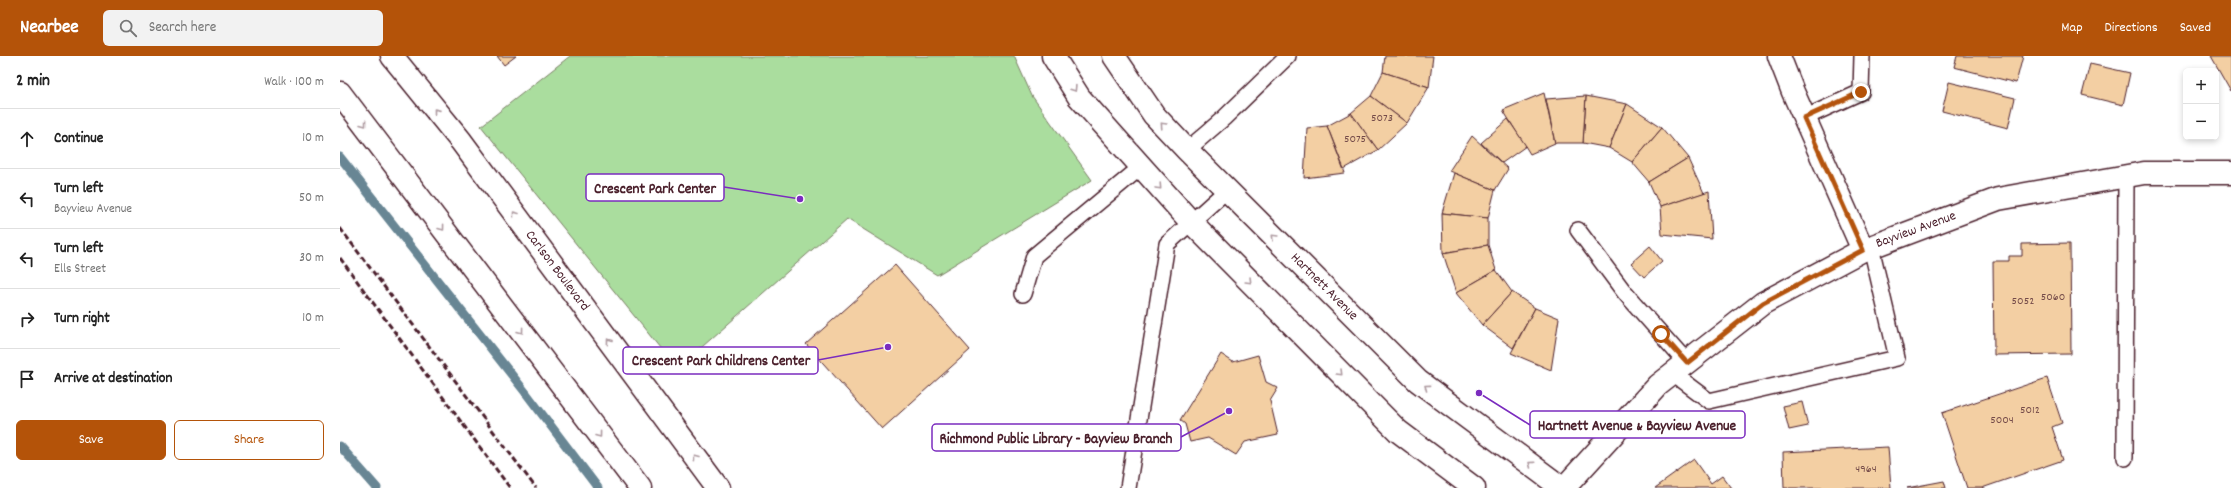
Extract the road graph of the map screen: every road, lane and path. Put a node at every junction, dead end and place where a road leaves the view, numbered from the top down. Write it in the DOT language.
graph roads {
  1 [pos="392,56"];
  2 [pos="1053,56"];
  3 [pos="1114,56"];
  4 [pos="1288,56"];
  5 [pos="1779,56"];
  6 [pos="1862,56"];
  7 [pos="340,93"];
  8 [pos="1804,118"];
  9 [pos="1187,150"];
  10 [pos="1141,167"];
  11 [pos="2231,173"];
  12 [pos="2126,176"];
  13 [pos="1227,190"];
  14 [pos="1190,221"];
  15 [pos="1578,230"];
  16 [pos="1867,248"];
  17 [pos="1023,294"];
  18 [pos="1680,368"];
  19 [pos="2125,458"];
  20 [pos="640,488"];
  21 [pos="718,488"];
  22 [pos="1128,488"];
  23 [pos="1474,488"];
  24 [pos="1563,488"];
  21 -- 1 [label="street, Carlson Boulevard, one-way"];
  2 -- 10 [label="street, one-way"];
  9 -- 3 [label="street, Hartnett Avenue, one-way"];
  4 -- 9 [label="lane"];
  5 -- 8 [label="street"];
  6 -- 8 [label="lane"];
  7 -- 20 [label="street, one-way"];
  8 -- 16 [label="street"];
  9 -- 13 [label="street, Hartnett Avenue"];
  10 -- 14 [label="street, one-way"];
  10 -- 17 [label="lane"];
  11 -- 12 [label="street, Bayview Avenue"];
  12 -- 16 [label="street, Bayview Avenue"];
  12 -- 19 [label="lane"];
  13 -- 14 [label="lane"];
  24 -- 13 [label="street, Hartnett Avenue, one-way"];
  14 -- 22 [label="lane"];
  14 -- 23 [label="street, one-way"];
  15 -- 18 [label="lane"];
  16 -- 18 [label="street, Bayview Avenue"];
  16 -- 18 [label="lane"];
  18 -- 24 [label="street, Bayview Avenue"];
}
